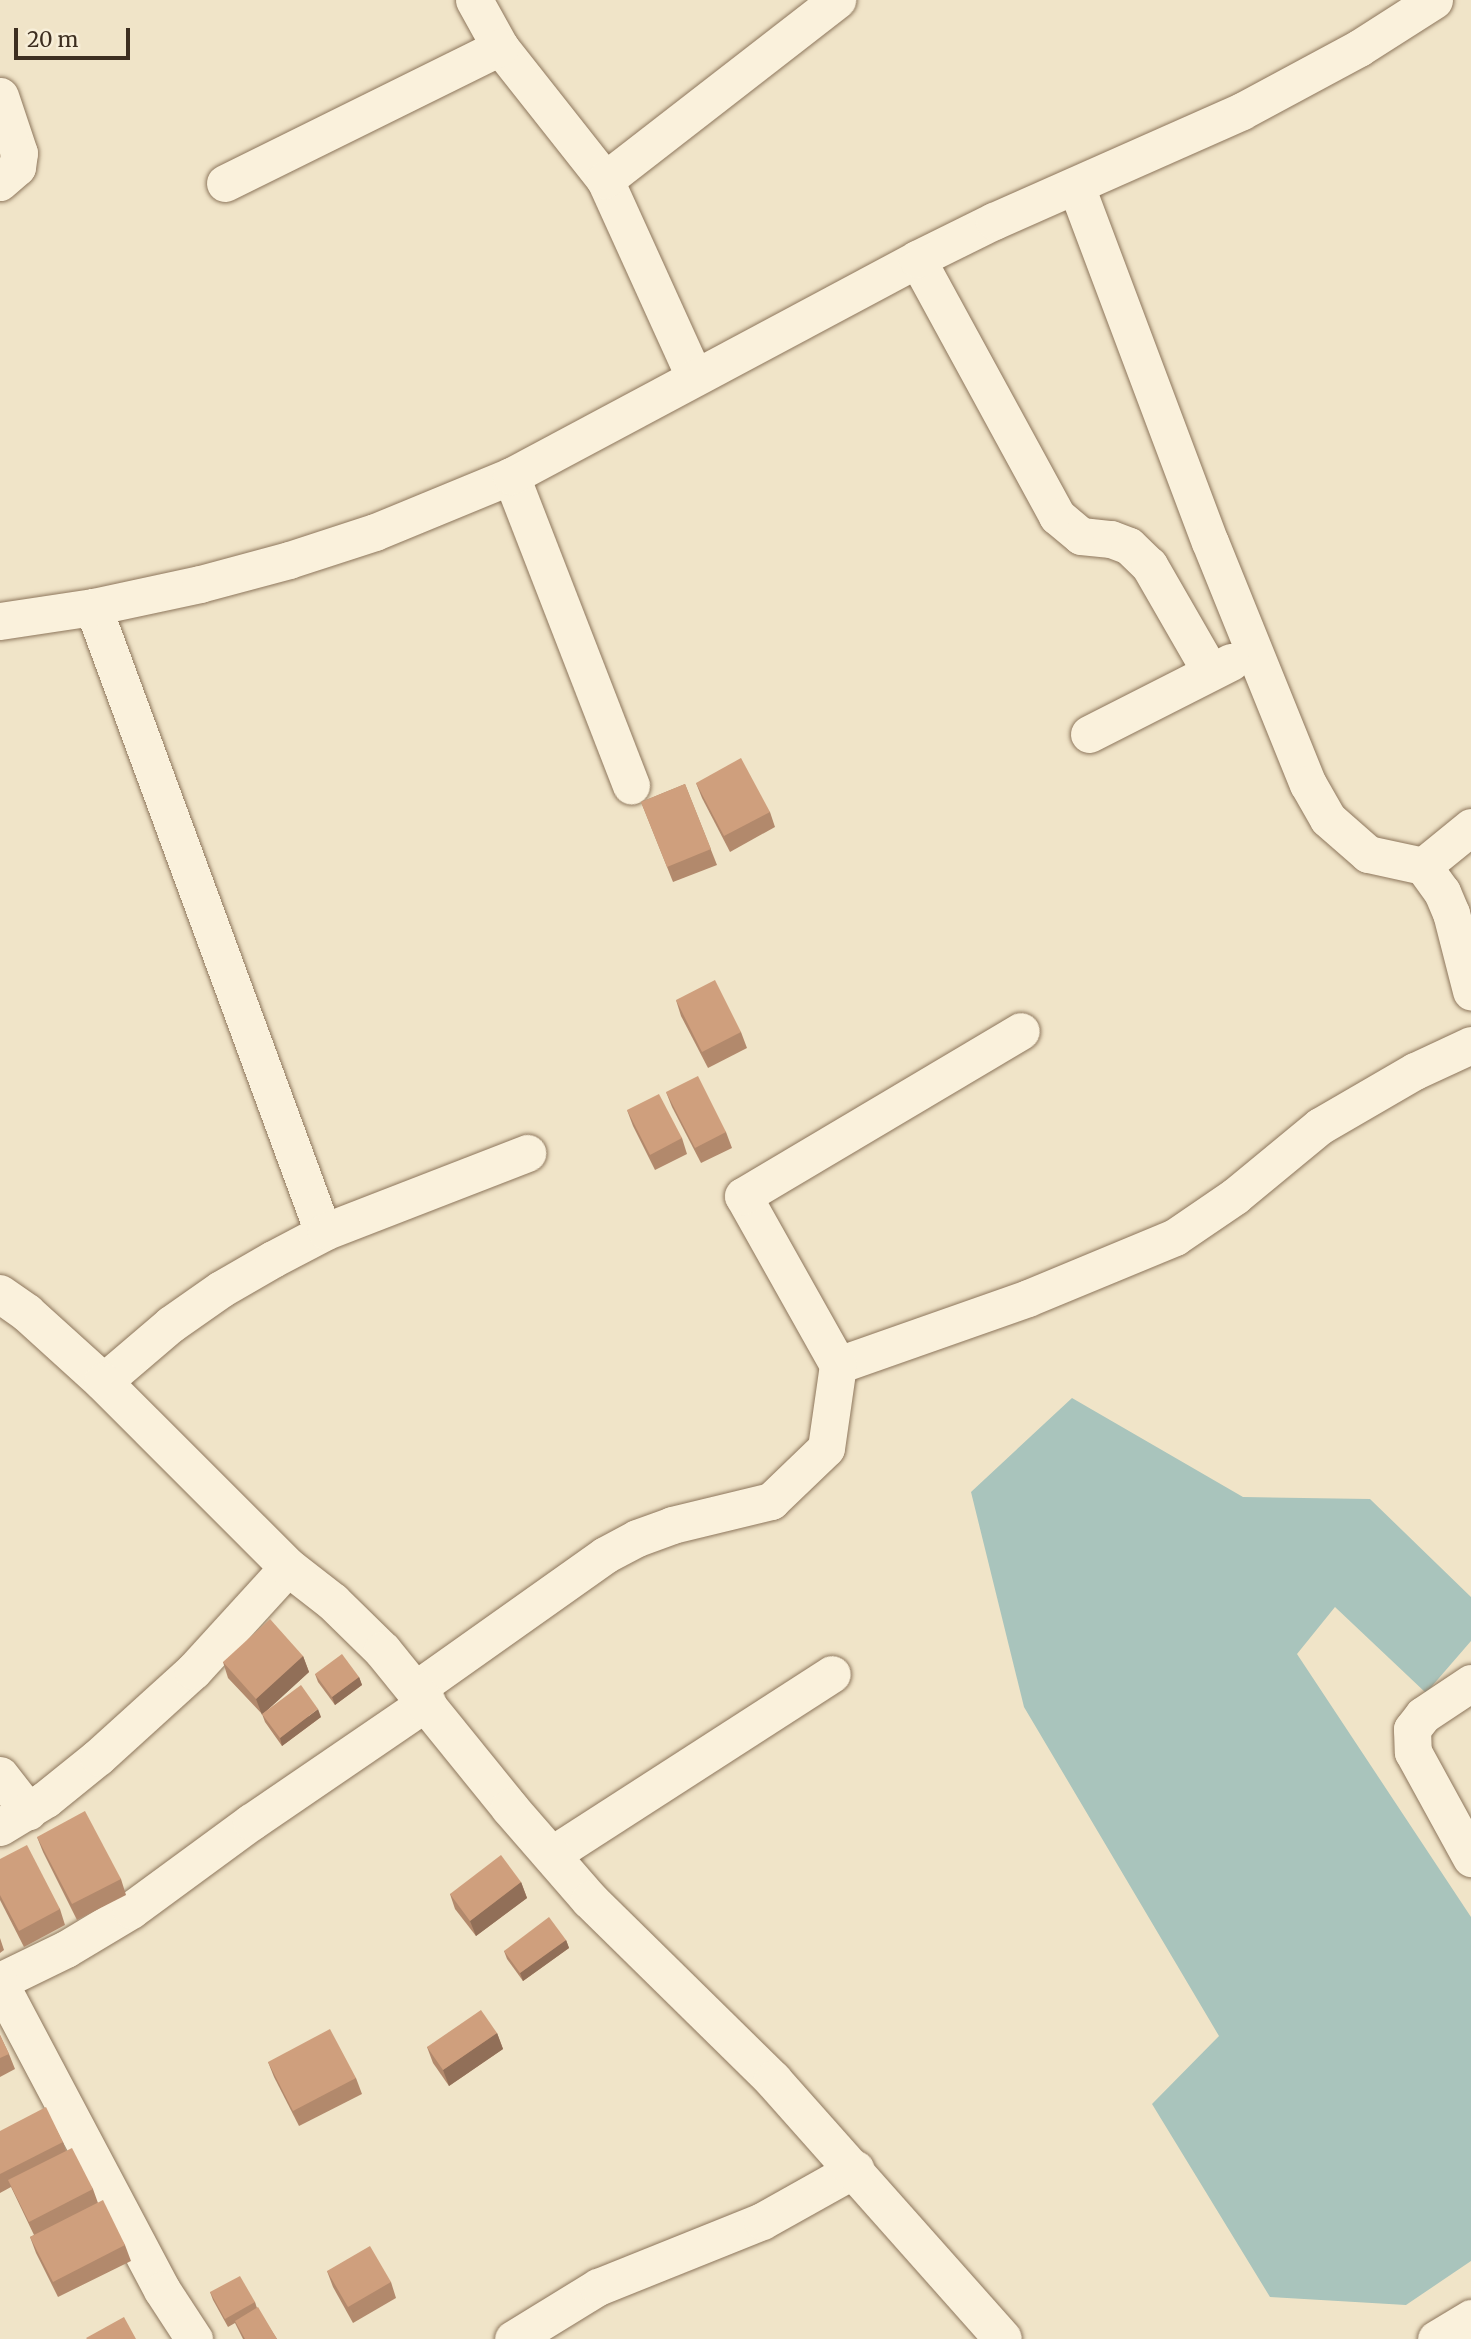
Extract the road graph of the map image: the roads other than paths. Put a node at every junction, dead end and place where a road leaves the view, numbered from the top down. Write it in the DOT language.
graph roads {
  1 [pos="474,0"];
  2 [pos="837,0"];
  3 [pos="1434,0"];
  4 [pos="500,47"];
  5 [pos="0,96"];
  6 [pos="605,180"];
  7 [pos="0,182"];
  8 [pos="225,183"];
  9 [pos="1076,186"];
  10 [pos="917,259"];
  11 [pos="694,376"];
  12 [pos="511,476"];
  13 [pos="93,607"];
  14 [pos="0,621"];
  15 [pos="1255,653"];
  16 [pos="1210,671"];
  17 [pos="1089,734"];
  18 [pos="631,786"];
  19 [pos="1471,827"];
  20 [pos="1423,866"];
  21 [pos="1471,991"];
  22 [pos="1021,1031"];
  23 [pos="1471,1045"];
  24 [pos="527,1153"];
  25 [pos="323,1232"];
  26 [pos="0,1294"];
  27 [pos="838,1365"];
  28 [pos="103,1381"];
  29 [pos="288,1567"];
  30 [pos="832,1674"];
  31 [pos="1471,1683"];
  32 [pos="422,1696"];
  33 [pos="0,1775"];
  34 [pos="14,1819"];
  35 [pos="551,1855"];
  36 [pos="1471,1858"];
  37 [pos="0,1983"];
  38 [pos="855,2169"];
  39 [pos="1471,2318"];
  40 [pos="194,2339"];
  41 [pos="513,2339"];
  42 [pos="1003,2339"];
  43 [pos="1436,2339"];
  1 -- 4 [label="street"];
  2 -- 6 [label="street"];
  3 -- 9 [label="street"];
  4 -- 6 [label="street"];
  4 -- 8 [label="street"];
  5 -- 7 [label="street"];
  6 -- 11 [label="street"];
  9 -- 10 [label="street"];
  9 -- 15 [label="street"];
  10 -- 11 [label="street"];
  10 -- 16 [label="street"];
  11 -- 12 [label="street"];
  12 -- 13 [label="street"];
  12 -- 18 [label="street"];
  13 -- 14 [label="street"];
  13 -- 25 [label="street"];
  15 -- 16 [label="street"];
  15 -- 20 [label="street"];
  16 -- 17 [label="street"];
  19 -- 20 [label="street"];
  20 -- 21 [label="street"];
  22 -- 27 [label="street"];
  23 -- 27 [label="street"];
  24 -- 25 [label="street"];
  25 -- 28 [label="street"];
  26 -- 28 [label="street"];
  27 -- 32 [label="street"];
  28 -- 29 [label="street"];
  29 -- 32 [label="street"];
  29 -- 34 [label="street"];
  30 -- 35 [label="street"];
  31 -- 36 [label="street"];
  32 -- 35 [label="street"];
  32 -- 37 [label="street"];
  33 -- 34 [label="street"];
  35 -- 38 [label="street"];
  37 -- 40 [label="street"];
  38 -- 41 [label="street"];
  38 -- 42 [label="street"];
  39 -- 43 [label="street"];
}
